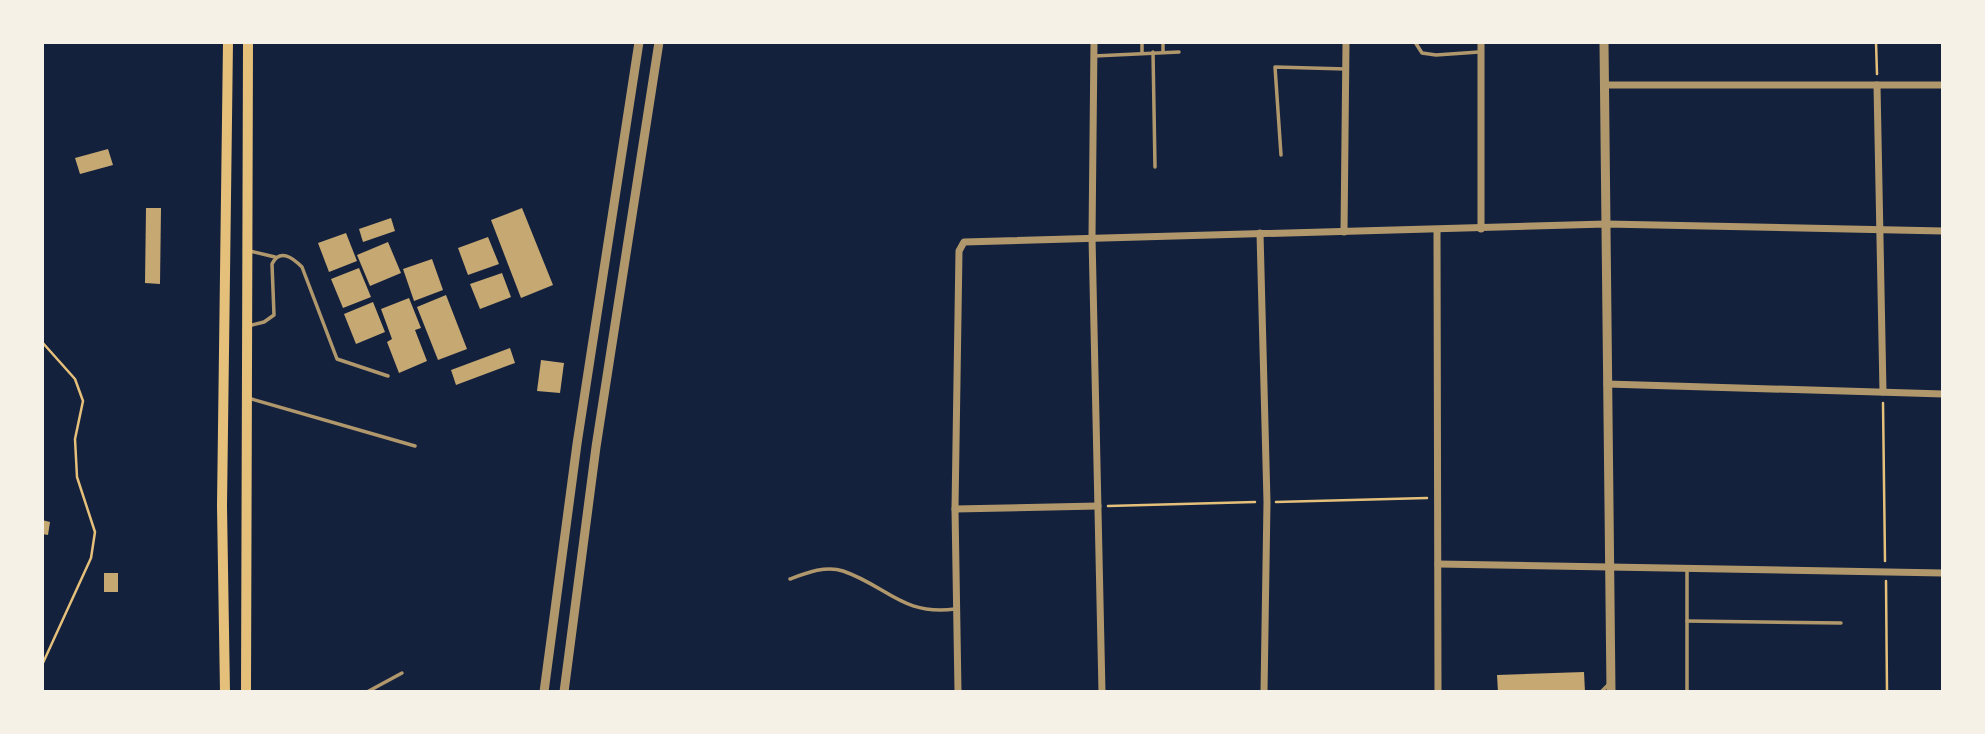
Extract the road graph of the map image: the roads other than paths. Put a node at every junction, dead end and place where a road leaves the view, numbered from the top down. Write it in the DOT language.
graph roads {
  1 [pos="228,42"];
  2 [pos="248,42"];
  3 [pos="639,42"];
  4 [pos="659,42"];
  5 [pos="1094,42"];
  6 [pos="1142,42"];
  7 [pos="1163,42"];
  8 [pos="1346,42"];
  9 [pos="1415,42"];
  10 [pos="1481,42"];
  11 [pos="1604,42"];
  12 [pos="1142,52"];
  13 [pos="1153,52"];
  14 [pos="1163,52"];
  15 [pos="1179,52"];
  16 [pos="1482,52"];
  17 [pos="1094,56"];
  18 [pos="1346,69"];
  19 [pos="1605,85"];
  20 [pos="1877,85"];
  21 [pos="1943,85"];
  22 [pos="1281,155"];
  23 [pos="1155,167"];
  24 [pos="1606,225"];
  25 [pos="1481,229"];
  26 [pos="1880,229"];
  27 [pos="1437,230"];
  28 [pos="1943,230"];
  29 [pos="1344,232"];
  30 [pos="1260,233"];
  31 [pos="1092,237"];
  32 [pos="247,251"];
  33 [pos="275,257"];
  34 [pos="246,327"];
  35 [pos="388,376"];
  36 [pos="1607,384"];
  37 [pos="1883,392"];
  38 [pos="1943,394"];
  39 [pos="246,397"];
  40 [pos="415,446"];
  41 [pos="1098,506"];
  42 [pos="955,509"];
  43 [pos="1438,564"];
  44 [pos="1609,567"];
  45 [pos="1687,569"];
  46 [pos="1943,573"];
  47 [pos="790,579"];
  48 [pos="957,609"];
  49 [pos="1687,621"];
  50 [pos="1841,623"];
  51 [pos="401,673"];
  52 [pos="1610,687"];
  53 [pos="225,692"];
  54 [pos="246,692"];
  55 [pos="367,692"];
  56 [pos="544,692"];
  57 [pos="564,692"];
  58 [pos="958,692"];
  59 [pos="1102,692"];
  60 [pos="1264,692"];
  61 [pos="1438,692"];
  62 [pos="1601,692"];
  63 [pos="1686,692"];
  1 -- 53 [label="main road"];
  2 -- 32 [label="main road"];
  3 -- 56 [label="street"];
  4 -- 57 [label="street"];
  5 -- 17 [label="street"];
  6 -- 12 [label="lane"];
  7 -- 14 [label="lane"];
  8 -- 18 [label="street"];
  9 -- 16 [label="lane"];
  10 -- 16 [label="street"];
  11 -- 19 [label="street"];
  12 -- 13 [label="lane"];
  12 -- 17 [label="lane"];
  13 -- 14 [label="lane"];
  13 -- 23 [label="lane"];
  14 -- 15 [label="lane"];
  16 -- 25 [label="street"];
  17 -- 31 [label="street"];
  18 -- 22 [label="lane"];
  18 -- 29 [label="street"];
  19 -- 20 [label="street"];
  19 -- 24 [label="street"];
  20 -- 21 [label="street"];
  20 -- 26 [label="street"];
  24 -- 25 [label="street"];
  24 -- 26 [label="street"];
  24 -- 36 [label="street"];
  25 -- 27 [label="street"];
  26 -- 28 [label="street"];
  26 -- 37 [label="street"];
  27 -- 29 [label="street"];
  27 -- 43 [label="street"];
  29 -- 30 [label="street"];
  30 -- 31 [label="street"];
  30 -- 60 [label="street"];
  31 -- 41 [label="street"];
  31 -- 42 [label="street"];
  32 -- 33 [label="lane"];
  32 -- 34 [label="main road"];
  33 -- 34 [label="lane"];
  33 -- 35 [label="lane"];
  34 -- 39 [label="main road"];
  36 -- 37 [label="street"];
  36 -- 44 [label="street"];
  37 -- 38 [label="street"];
  39 -- 40 [label="lane"];
  39 -- 54 [label="main road"];
  41 -- 42 [label="street"];
  41 -- 59 [label="street"];
  42 -- 48 [label="street"];
  43 -- 44 [label="street"];
  43 -- 61 [label="street"];
  44 -- 45 [label="street"];
  44 -- 52 [label="street"];
  45 -- 46 [label="street"];
  45 -- 49 [label="lane"];
  47 -- 48 [label="lane"];
  48 -- 58 [label="street"];
  49 -- 50 [label="lane"];
  49 -- 63 [label="lane"];
  51 -- 55 [label="lane"];
  52 -- 62 [label="lane"];
}
